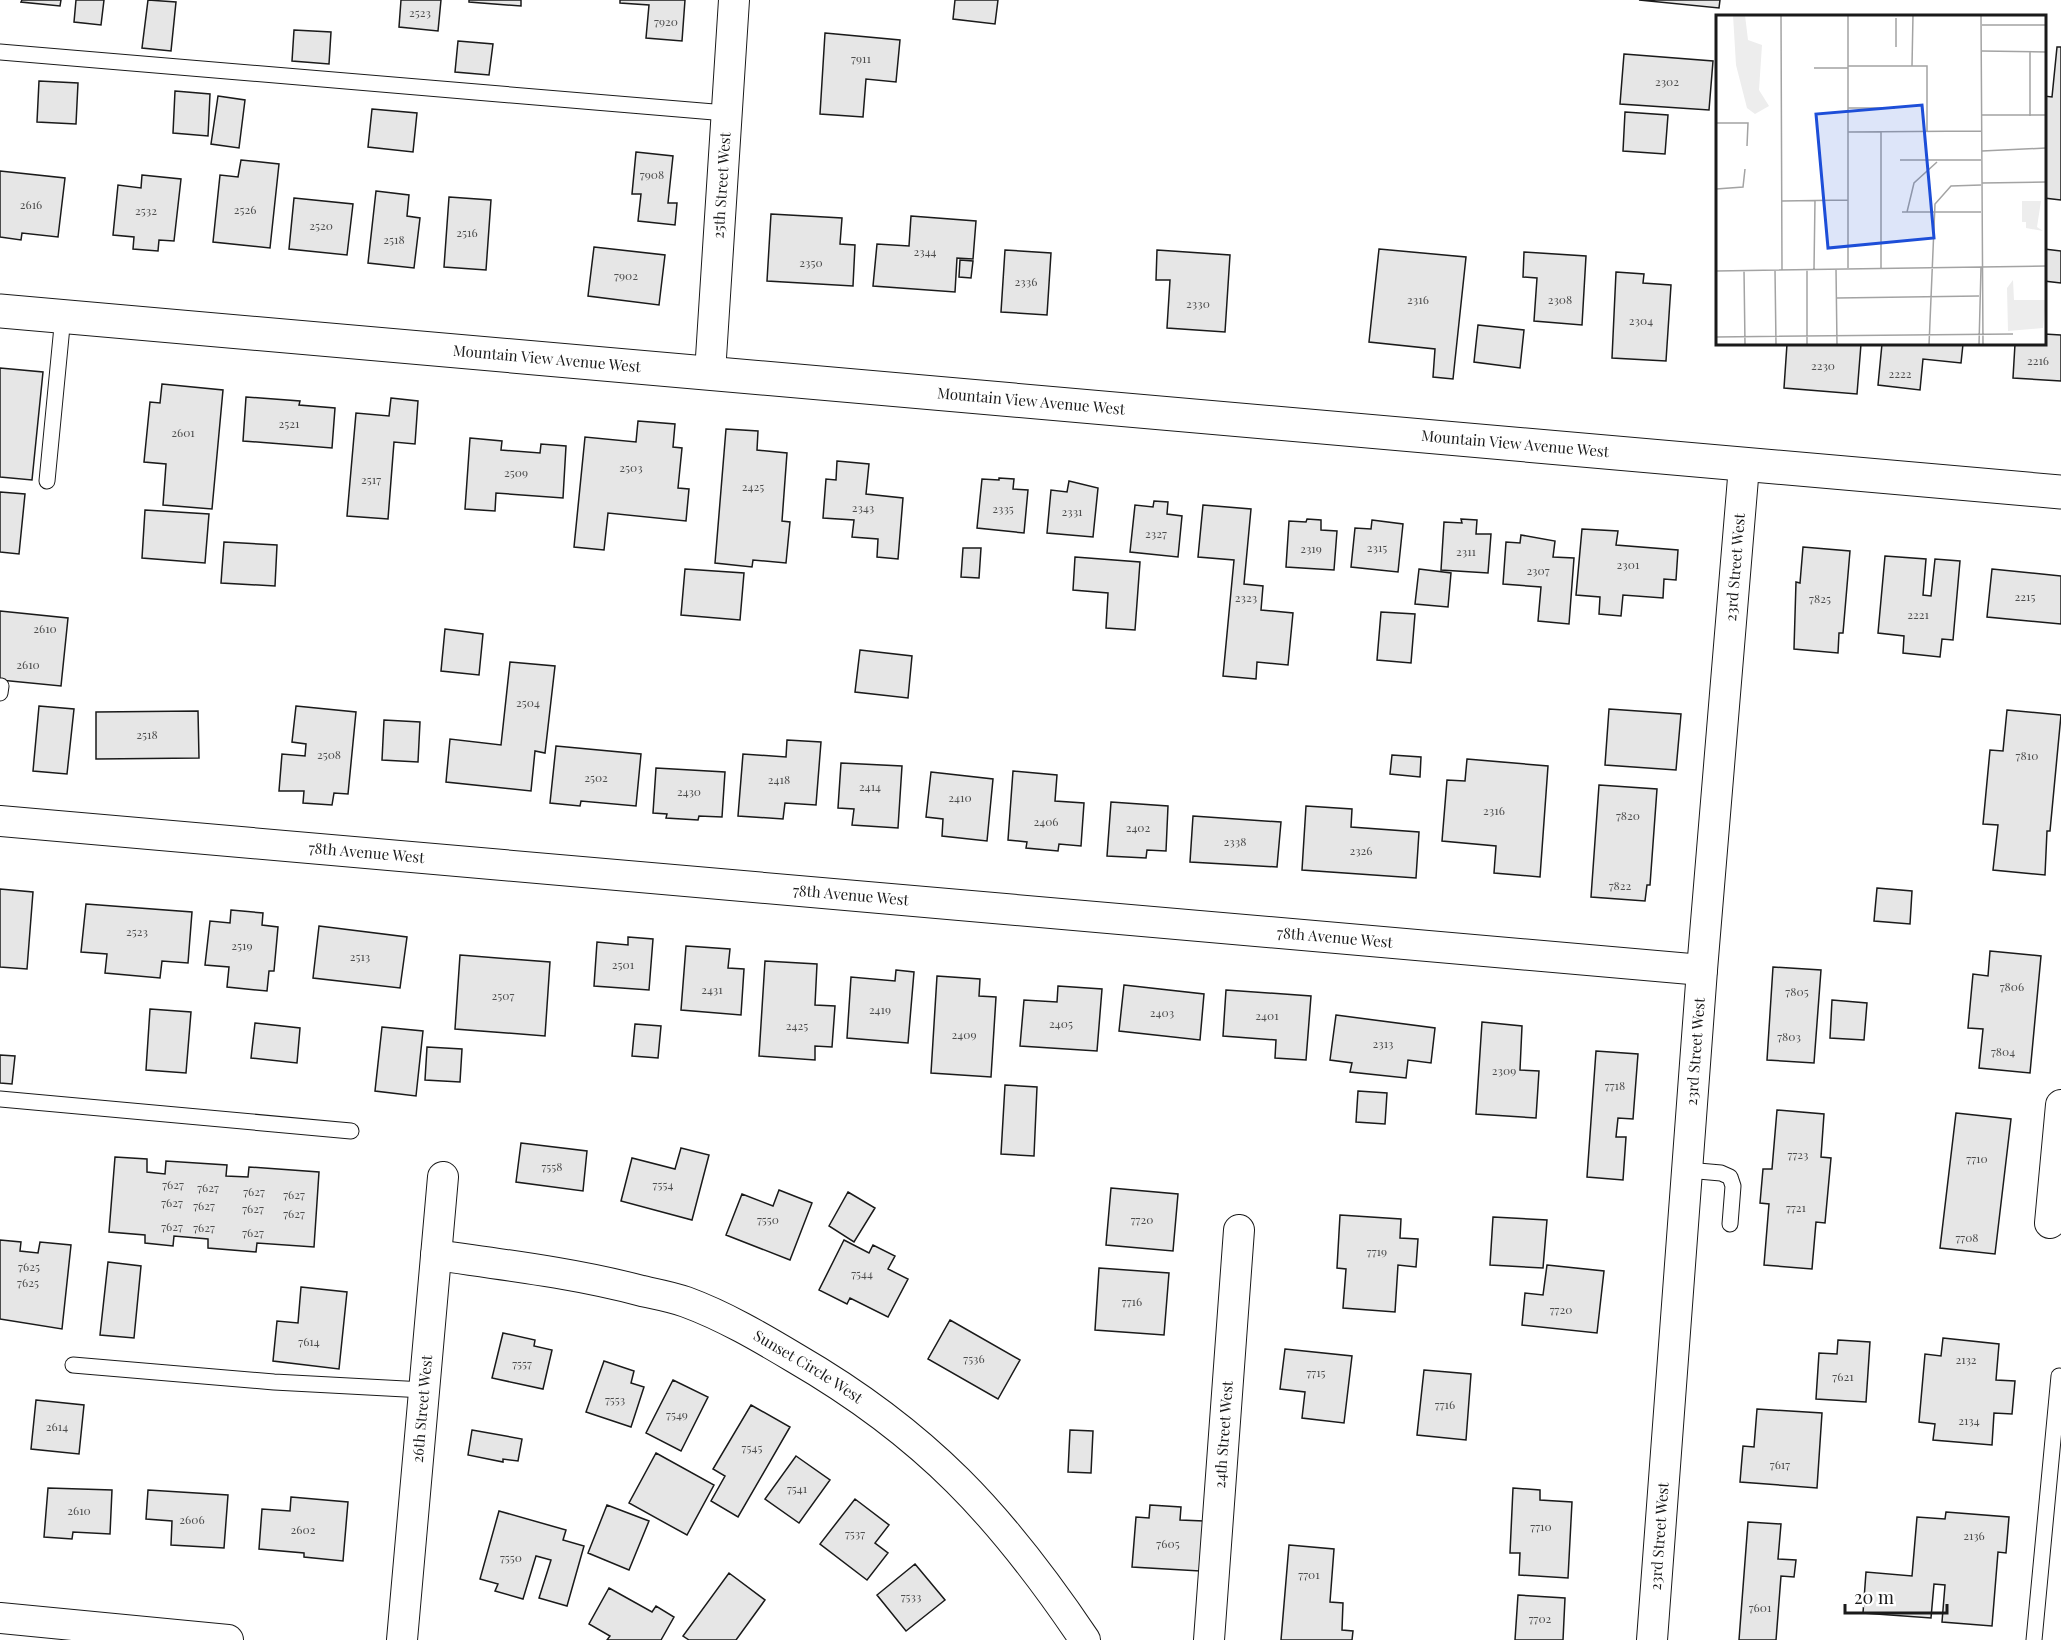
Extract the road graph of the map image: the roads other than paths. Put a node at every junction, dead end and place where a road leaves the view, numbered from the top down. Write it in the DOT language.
graph roads {
  1 [pos="734,0"];
  2 [pos="0,52"];
  3 [pos="726,113"];
  4 [pos="0,311"];
  5 [pos="63,316"];
  6 [pos="710,373"];
  7 [pos="1744,466"];
  8 [pos="47,481"];
  9 [pos="2061,492"];
  10 [pos="1,686"];
  11 [pos="0,693"];
  12 [pos="0,821"];
  13 [pos="1702,970"];
  14 [pos="0,1099"];
  15 [pos="2061,1105"];
  16 [pos="351,1131"];
  17 [pos="1687,1170"];
  18 [pos="443,1177"];
  19 [pos="2050,1223"];
  20 [pos="1730,1224"];
  21 [pos="1239,1230"];
  22 [pos="436,1255"];
  23 [pos="74,1365"];
  24 [pos="2059,1376"];
  25 [pos="424,1390"];
  26 [pos="0,1618"];
  27 [pos="228,1640"];
  28 [pos="402,1640"];
  29 [pos="1085,1640"];
  30 [pos="1209,1640"];
  31 [pos="1652,1640"];
  32 [pos="2034,1640"];
  1 -- 3 [label="street, 25th Street West"];
  2 -- 3 [label="lane"];
  3 -- 6 [label="street, 25th Street West"];
  4 -- 5 [label="street, Mountain View Avenue West"];
  5 -- 6 [label="street, Mountain View Avenue West"];
  5 -- 8 [label="lane"];
  6 -- 7 [label="street, Mountain View Avenue West"];
  7 -- 9 [label="street, Mountain View Avenue West"];
  7 -- 13 [label="street, 23rd Street West"];
  10 -- 11 [label="lane"];
  12 -- 13 [label="street, 78th Avenue West"];
  13 -- 17 [label="street, 23rd Street West"];
  14 -- 16 [label="lane"];
  15 -- 19 [label="street"];
  17 -- 20 [label="lane"];
  17 -- 31 [label="street, 23rd Street West"];
  18 -- 22 [label="street, 26th Street West"];
  21 -- 30 [label="street, 24th Street West"];
  22 -- 25 [label="street, 26th Street West"];
  22 -- 29 [label="street, Sunset Circle West"];
  23 -- 25 [label="lane"];
  24 -- 32 [label="lane"];
  25 -- 28 [label="street, 26th Street West"];
  26 -- 27 [label="street"];
}
